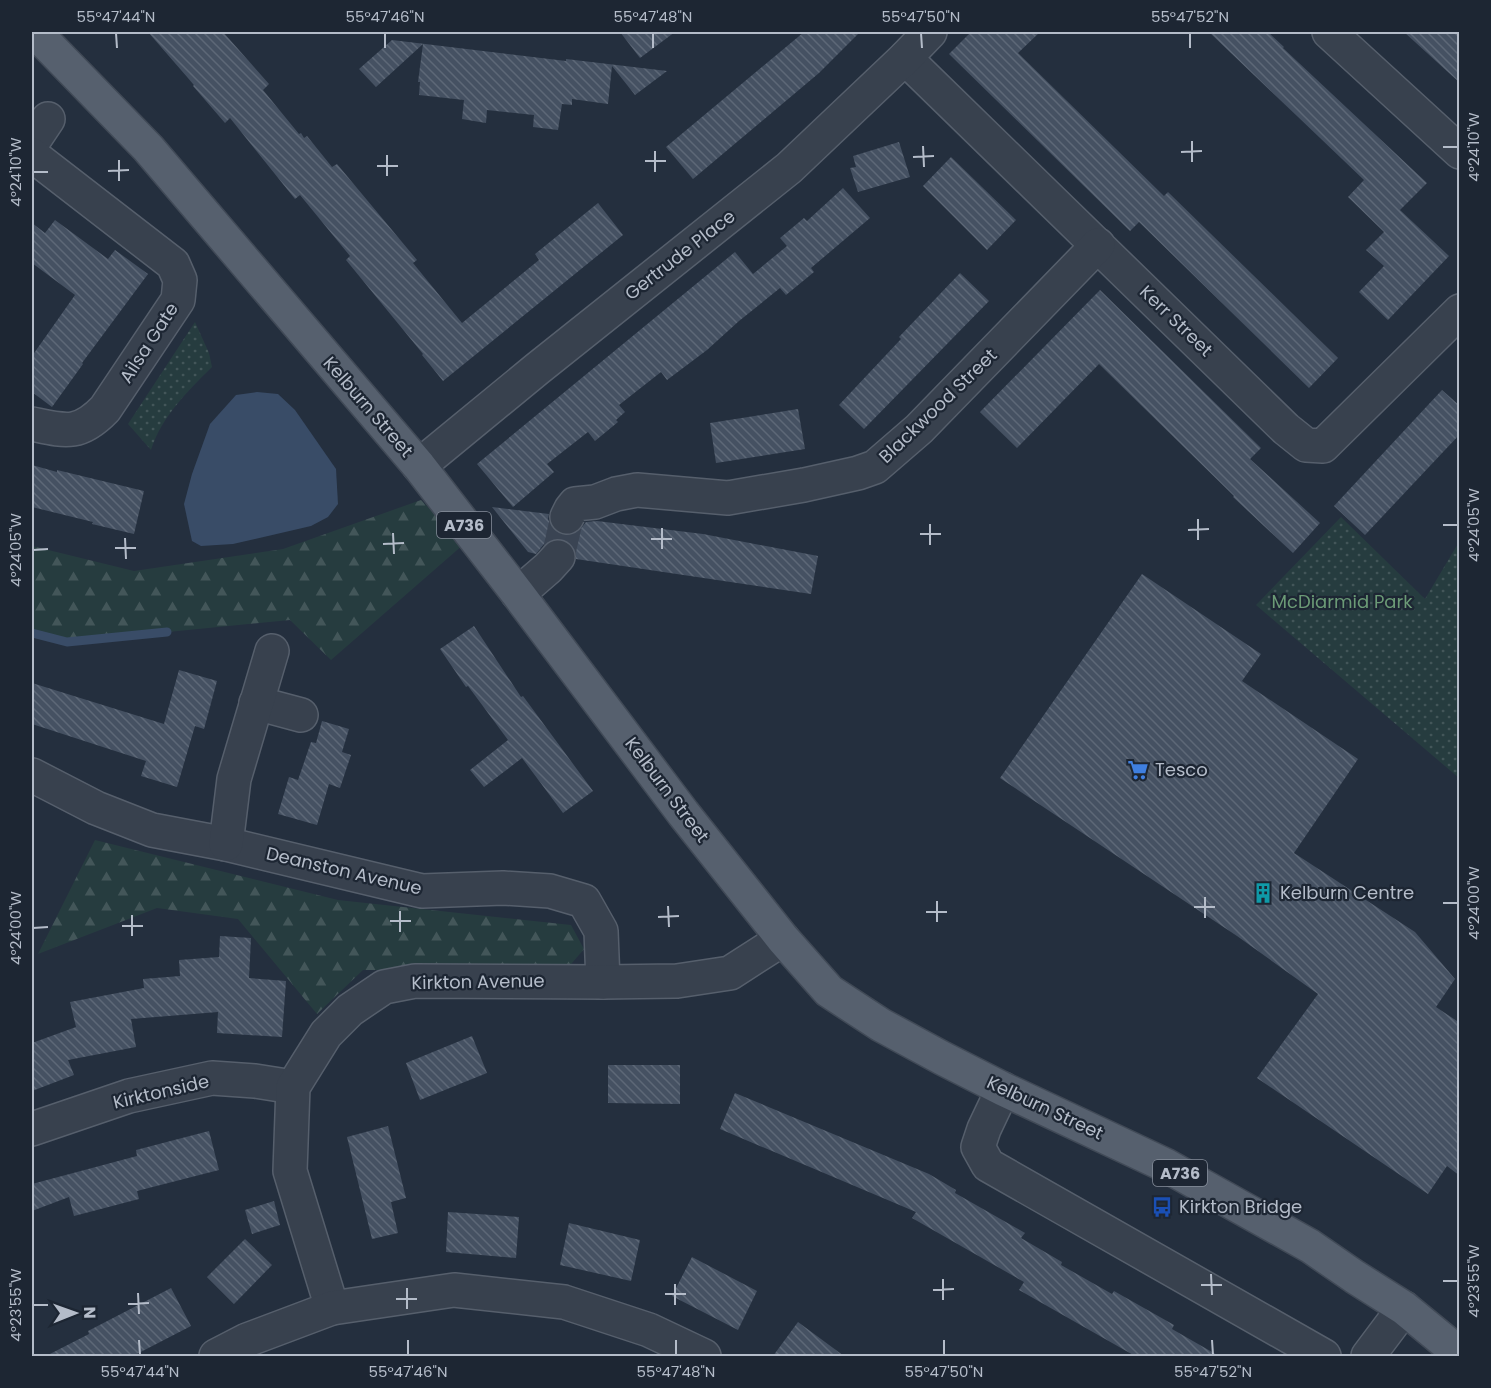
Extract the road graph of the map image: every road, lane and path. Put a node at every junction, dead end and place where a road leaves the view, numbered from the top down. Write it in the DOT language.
graph roads {
  1 [pos="35,32"];
  2 [pos="930,32"];
  3 [pos="1329,32"];
  4 [pos="905,58"];
  5 [pos="1460,152"];
  6 [pos="32,155"];
  7 [pos="1098,245"];
  8 [pos="1457,318"];
  9 [pos="32,424"];
  10 [pos="419,466"];
  11 [pos="567,517"];
  12 [pos="558,557"];
  13 [pos="518,594"];
  14 [pos="272,651"];
  15 [pos="256,703"];
  16 [pos="300,715"];
  17 [pos="32,775"];
  18 [pos="225,844"];
  19 [pos="783,939"];
  20 [pos="603,982"];
  21 [pos="294,1087"];
  22 [pos="1003,1089"];
  23 [pos="32,1130"];
  24 [pos="332,1308"];
  25 [pos="1404,1308"];
  26 [pos="1460,1354"];
  27 [pos="216,1356"];
  28 [pos="705,1356"];
  29 [pos="1324,1356"];
  30 [pos="1368,1356"];
  1 -- 10 [label="main road, Kelburn Street / A736"];
  2 -- 4 [label="street, Gertrude Place"];
  3 -- 5 [label="street"];
  4 -- 7 [label="street, Kerr Street"];
  4 -- 10 [label="street, Gertrude Place"];
  6 -- 9 [label="street, Ailsa Gate"];
  7 -- 8 [label="street, Kerr Street"];
  7 -- 11 [label="street, Blackwood Street"];
  10 -- 13 [label="main road, Kelburn Street / A736"];
  12 -- 13 [label="street"];
  13 -- 19 [label="main road, Kelburn Street / A736"];
  14 -- 15 [label="street"];
  15 -- 16 [label="street"];
  15 -- 18 [label="street"];
  17 -- 18 [label="street, Deanston Avenue"];
  18 -- 20 [label="street, Deanston Avenue"];
  19 -- 20 [label="street, Kirkton Avenue"];
  19 -- 22 [label="main road, Kelburn Street / A736"];
  20 -- 21 [label="street, Kirkton Avenue"];
  21 -- 23 [label="street, Kirktonside"];
  21 -- 24 [label="street, Kirkton Avenue"];
  22 -- 25 [label="main road, Kelburn Street / A736"];
  22 -- 29 [label="street"];
  24 -- 27 [label="street"];
  24 -- 28 [label="street"];
  25 -- 26 [label="main road, Kelburn Street / A736"];
  25 -- 30 [label="street"];
}
